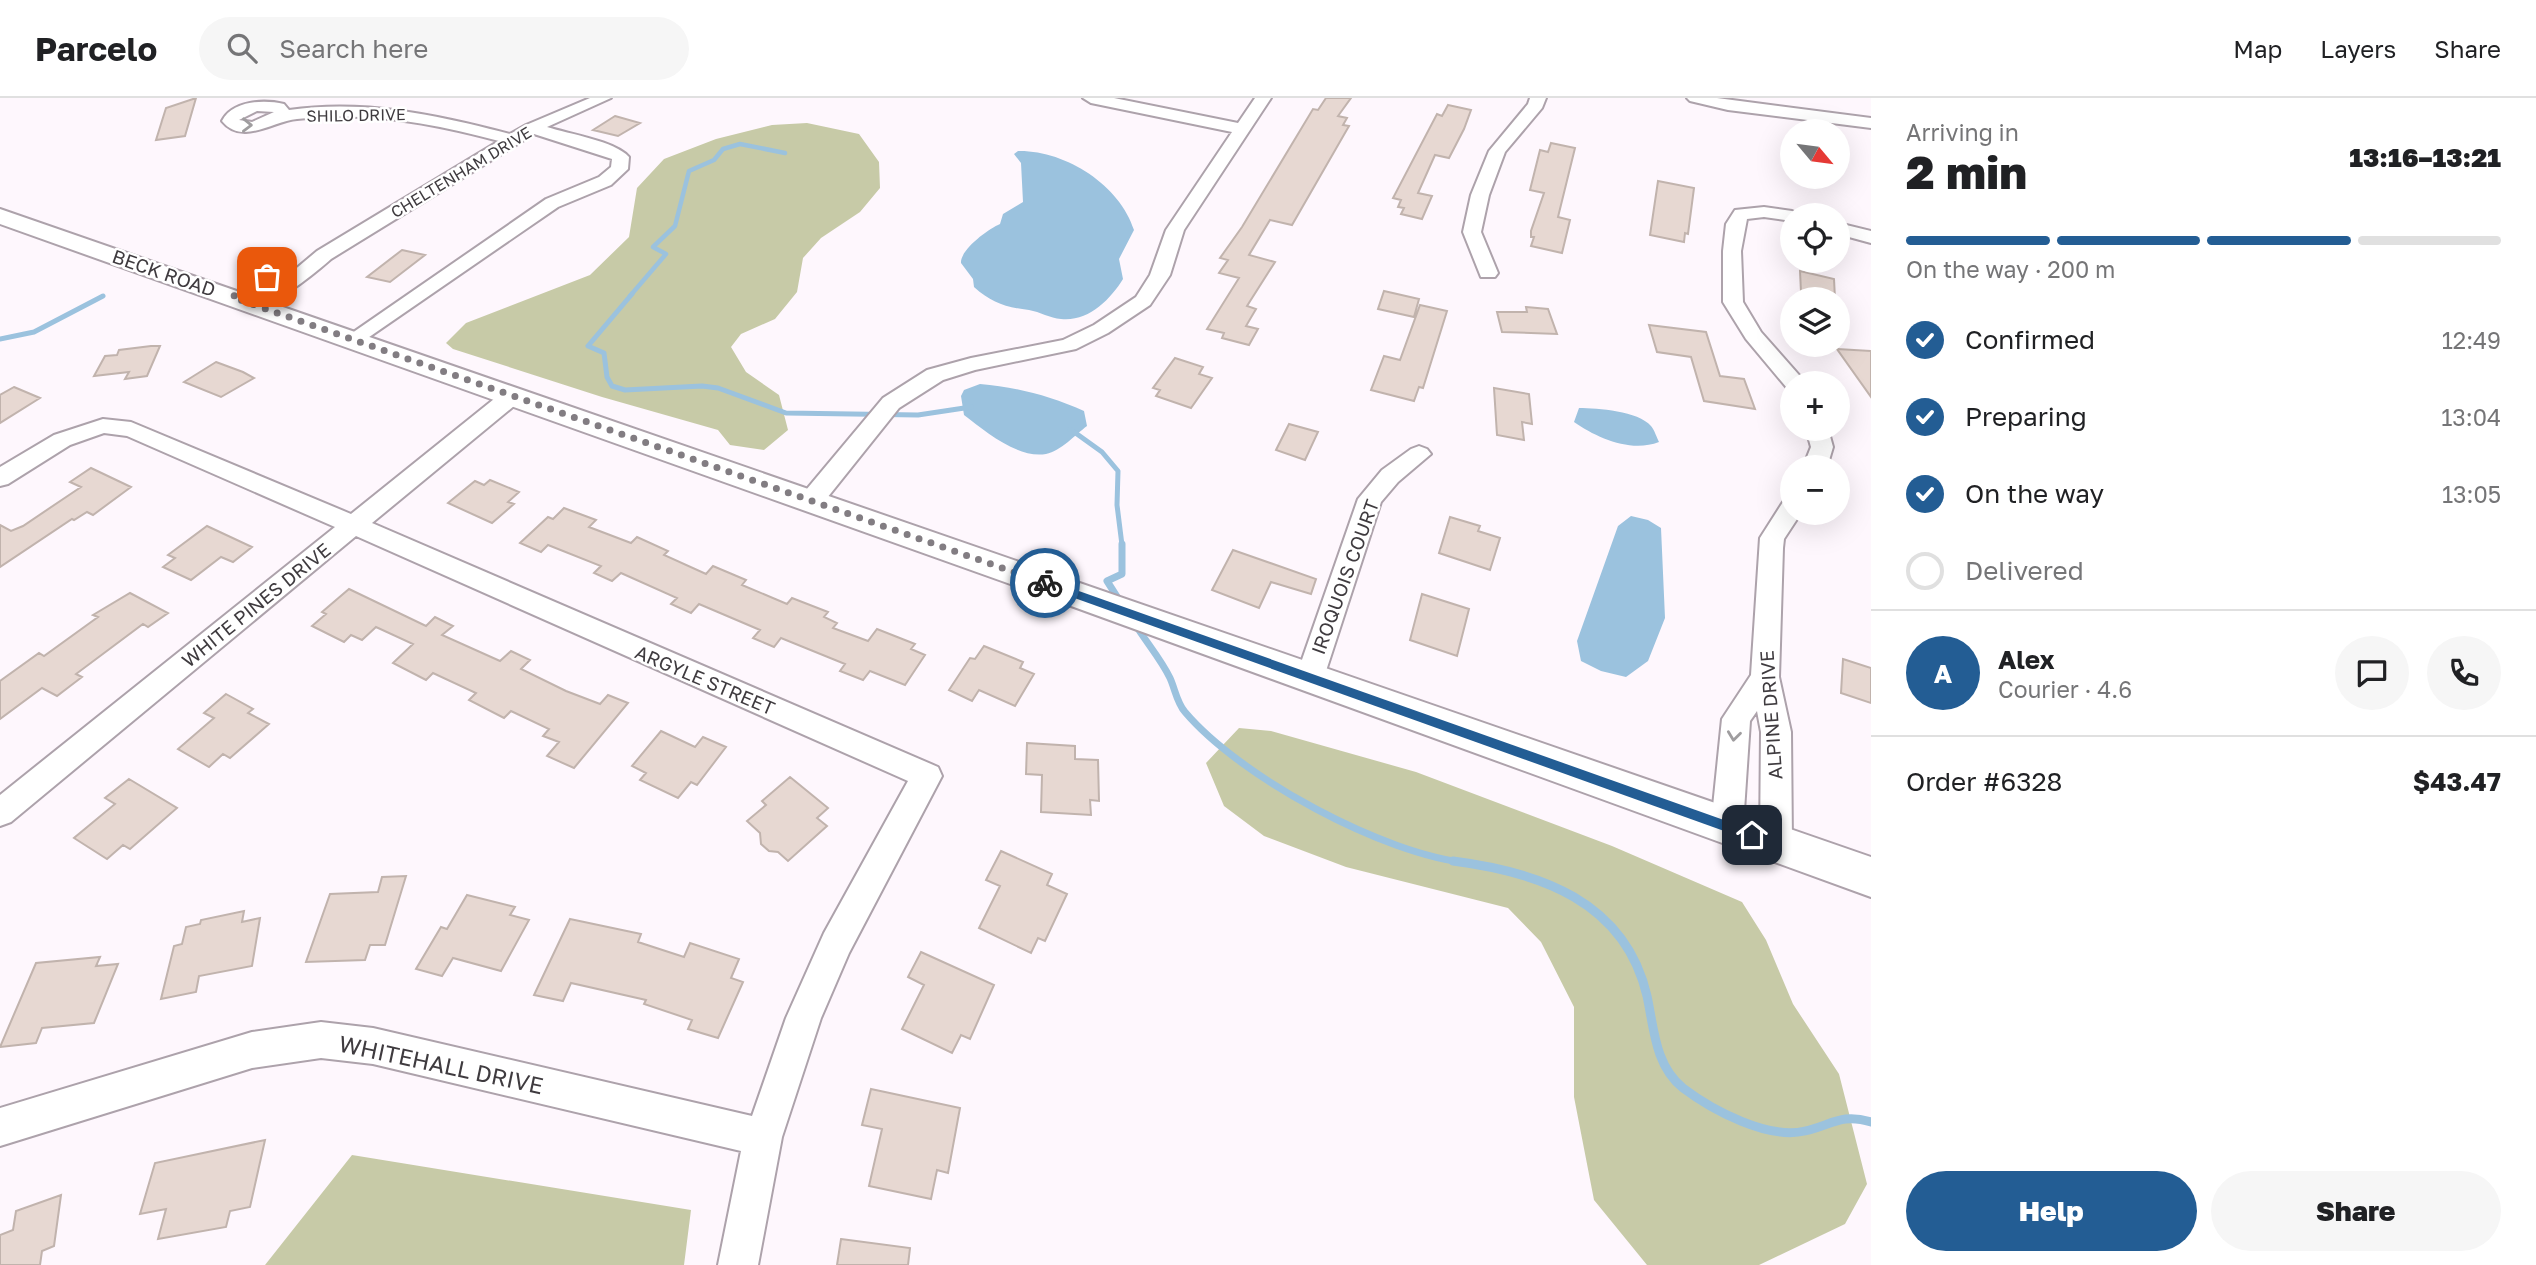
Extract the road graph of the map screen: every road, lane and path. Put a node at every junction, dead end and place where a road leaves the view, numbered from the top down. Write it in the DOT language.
graph roads {
  1 [pos="348,98"];
  2 [pos="603,98"];
  3 [pos="1091,98"];
  4 [pos="1263,98"];
  5 [pos="1538,98"];
  6 [pos="1696,98"];
  7 [pos="1810,98"];
  8 [pos="337,112"];
  9 [pos="279,117"];
  10 [pos="1837,119"];
  11 [pos="1850,120"];
  12 [pos="1871,122"];
  13 [pos="532,128"];
  14 [pos="1243,129"];
  15 [pos="513,140"];
  16 [pos="1780,214"];
  17 [pos="0,216"];
  18 [pos="1850,231"];
  19 [pos="1871,237"];
  20 [pos="1488,273"];
  21 [pos="241,300"];
  22 [pos="352,340"];
  23 [pos="1784,371"];
  24 [pos="512,396"];
  25 [pos="1419,454"];
  26 [pos="0,478"];
  27 [pos="810,502"];
  28 [pos="355,524"];
  29 [pos="1781,525"];
  30 [pos="1310,677"];
  31 [pos="1765,677"];
  32 [pos="0,813"];
  33 [pos="1727,826"];
  34 [pos="1776,844"];
  35 [pos="1871,877"];
  36 [pos="0,1127"];
  37 [pos="763,1138"];
  38 [pos="738,1265"];
  1 -- 8 [label="street"];
  2 -- 13 [label="street, CHELTENHAM DRIVE"];
  3 -- 14 [label="street"];
  4 -- 14 [label="street"];
  5 -- 20 [label="street"];
  6 -- 10 [label="street"];
  7 -- 10 [label="street"];
  8 -- 9 [label="street, SHILO DRIVE"];
  8 -- 15 [label="street, SHILO DRIVE"];
  11 -- 12 [label="street"];
  13 -- 15 [label="street, CHELTENHAM DRIVE"];
  13 -- 22 [label="street"];
  14 -- 27 [label="street"];
  15 -- 21 [label="street, CHELTENHAM DRIVE"];
  16 -- 23 [label="street"];
  17 -- 21 [label="main road, BECK ROAD"];
  18 -- 19 [label="street"];
  21 -- 22 [label="main road, BECK ROAD"];
  22 -- 24 [label="main road, BECK ROAD"];
  24 -- 27 [label="main road, BECK ROAD"];
  24 -- 28 [label="street, WHITE PINES DRIVE"];
  25 -- 30 [label="street, IROQUOIS COURT"];
  26 -- 28 [label="street, ARGYLE STREET"];
  27 -- 30 [label="main road, BECK ROAD"];
  28 -- 32 [label="street, WHITE PINES DRIVE"];
  28 -- 37 [label="street, ARGYLE STREET"];
  29 -- 31 [label="street, ALPINE DRIVE"];
  30 -- 33 [label="main road, BECK ROAD"];
  31 -- 33 [label="street, one-way"];
  31 -- 34 [label="street, ALPINE DRIVE"];
  33 -- 34 [label="main road, BECK ROAD"];
  34 -- 35 [label="main road, BECK ROAD"];
  36 -- 37 [label="street, WHITEHALL DRIVE"];
  37 -- 38 [label="street, ARGYLE STREET"];
}
